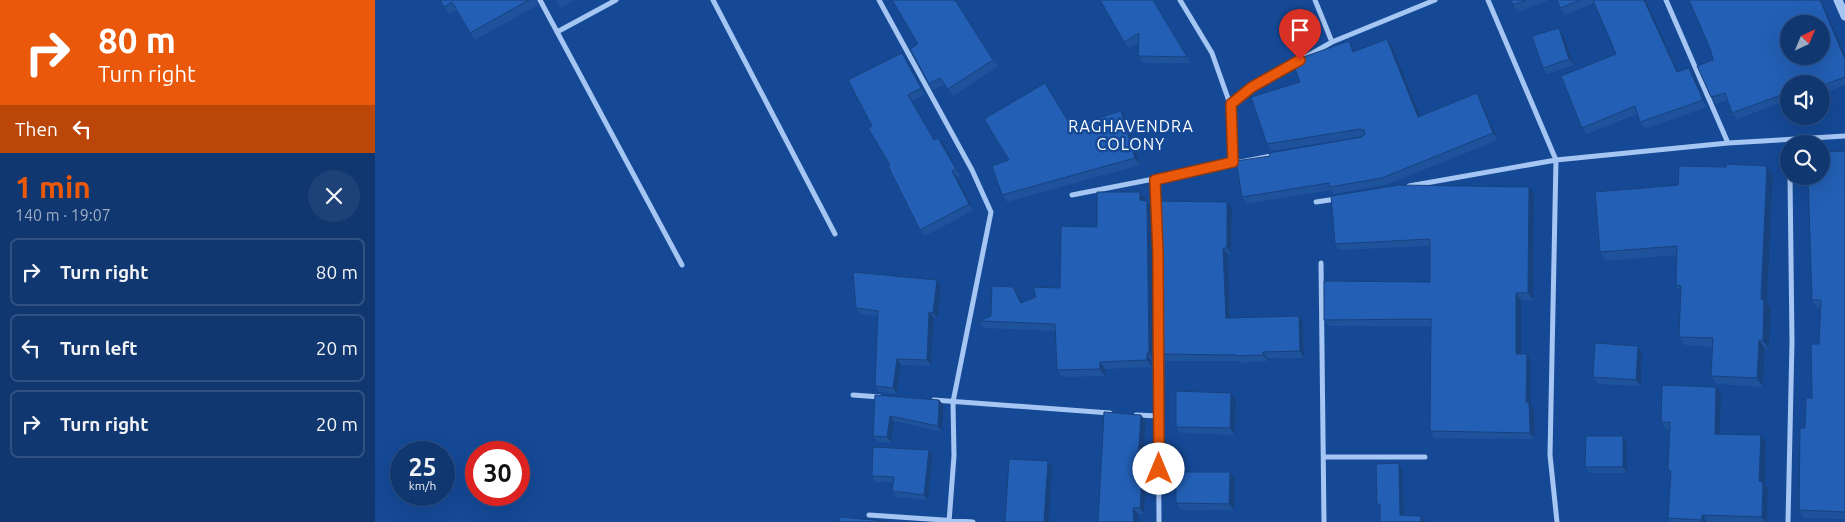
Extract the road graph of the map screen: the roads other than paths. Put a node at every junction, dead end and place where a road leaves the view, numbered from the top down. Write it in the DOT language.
graph roads {
  1 [pos="540,0"];
  2 [pos="616,0"];
  3 [pos="713,0"];
  4 [pos="879,0"];
  5 [pos="1180,0"];
  6 [pos="1315,0"];
  7 [pos="1435,0"];
  8 [pos="1488,0"];
  9 [pos="1666,0"];
  10 [pos="1837,0"];
  11 [pos="1845,16"];
  12 [pos="557,32"];
  13 [pos="1332,42"];
  14 [pos="1231,104"];
  15 [pos="1845,136"];
  16 [pos="1830,137"];
  17 [pos="1780,141"];
  18 [pos="1728,143"];
  19 [pos="1280,154"];
  20 [pos="1556,160"];
  21 [pos="1233,162"];
  22 [pos="1155,180"];
  23 [pos="1790,185"];
  24 [pos="1399,187"];
  25 [pos="1072,195"];
  26 [pos="1344,197"];
  27 [pos="1316,202"];
  28 [pos="1157,226"];
  29 [pos="835,234"];
  30 [pos="1321,263"];
  31 [pos="682,265"];
  32 [pos="1158,340"];
  33 [pos="853,395"];
  34 [pos="883,397"];
  35 [pos="923,400"];
  36 [pos="953,402"];
  37 [pos="1119,413"];
  38 [pos="1129,414"];
  39 [pos="1159,416"];
  40 [pos="1324,457"];
  41 [pos="1425,457"];
  42 [pos="869,515"];
  43 [pos="949,521"];
  44 [pos="973,522"];
  45 [pos="1159,522"];
  46 [pos="1324,522"];
  47 [pos="1557,522"];
  48 [pos="1788,522"];
  1 -- 12 [label="street"];
  2 -- 12 [label="street"];
  3 -- 29 [label="street"];
  4 -- 36 [label="street"];
  5 -- 14 [label="street"];
  6 -- 13 [label="street"];
  7 -- 13 [label="street"];
  8 -- 20 [label="street"];
  9 -- 18 [label="street"];
  10 -- 11 [label="street"];
  12 -- 31 [label="street"];
  13 -- 14 [label="street"];
  14 -- 21 [label="street"];
  15 -- 16 [label="street"];
  17 -- 18 [label="street"];
  18 -- 20 [label="street"];
  19 -- 21 [label="street"];
  20 -- 24 [label="street"];
  20 -- 47 [label="street"];
  21 -- 22 [label="street"];
  22 -- 25 [label="street"];
  22 -- 28 [label="street"];
  23 -- 48 [label="street"];
  26 -- 27 [label="street"];
  30 -- 40 [label="street"];
  32 -- 39 [label="street"];
  33 -- 34 [label="street"];
  35 -- 36 [label="street"];
  36 -- 37 [label="street"];
  36 -- 43 [label="street"];
  38 -- 39 [label="street"];
  39 -- 45 [label="street"];
  40 -- 41 [label="street"];
  40 -- 46 [label="street"];
  42 -- 43 [label="street"];
  43 -- 44 [label="street"];
}
